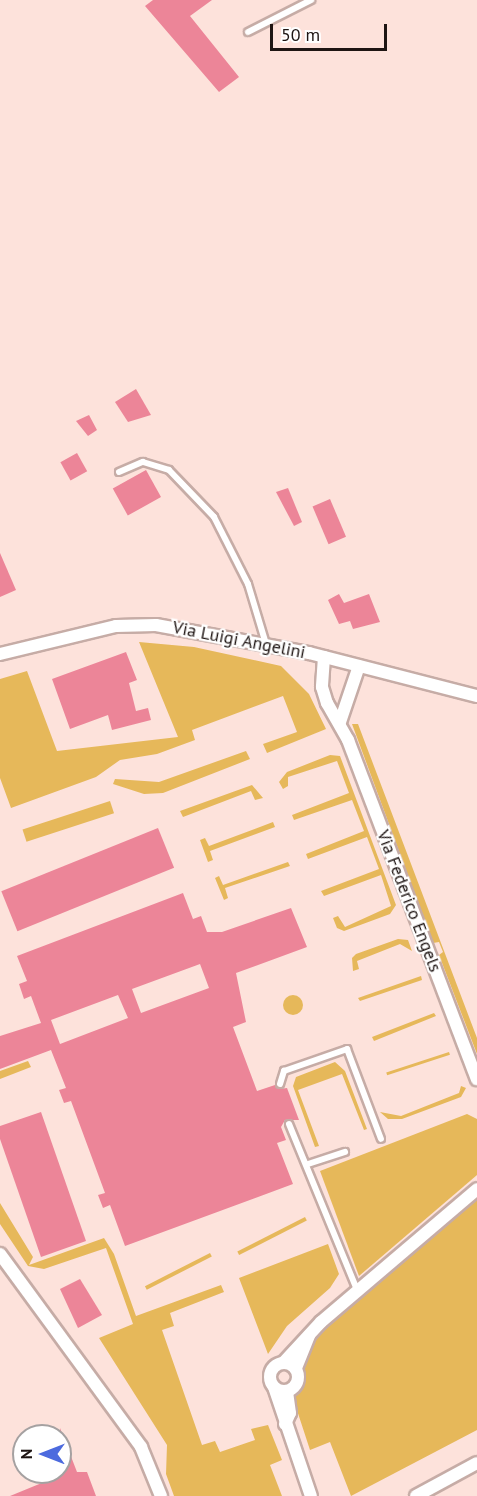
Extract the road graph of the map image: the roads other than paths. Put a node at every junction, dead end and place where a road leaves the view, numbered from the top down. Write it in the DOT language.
graph roads {
  1 [pos="311,0"];
  2 [pos="248,32"];
  3 [pos="119,472"];
  4 [pos="266,645"];
  5 [pos="0,654"];
  6 [pos="324,657"];
  7 [pos="359,666"];
  8 [pos="477,696"];
  9 [pos="340,722"];
  10 [pos="477,1079"];
  11 [pos="280,1084"];
  12 [pos="289,1124"];
  13 [pos="381,1139"];
  14 [pos="345,1152"];
  15 [pos="308,1164"];
  16 [pos="477,1189"];
  17 [pos="0,1254"];
  18 [pos="357,1290"];
  19 [pos="311,1332"];
  20 [pos="283,1363"];
  21 [pos="296,1368"];
  22 [pos="273,1386"];
  23 [pos="287,1391"];
  24 [pos="285,1425"];
  25 [pos="477,1462"];
  26 [pos="161,1496"];
  27 [pos="311,1496"];
  28 [pos="416,1496"];
  1 -- 2 [label="lane"];
  3 -- 4 [label="lane"];
  4 -- 5 [label="street, Via Luigi Angelini"];
  4 -- 6 [label="street, Via Luigi Angelini"];
  6 -- 7 [label="street, Via Luigi Angelini"];
  6 -- 9 [label="street, Via Federico Engels"];
  7 -- 8 [label="street, Via Luigi Angelini"];
  7 -- 9 [label="street"];
  9 -- 10 [label="street, Via Federico Engels"];
  11 -- 13 [label="lane"];
  12 -- 15 [label="lane"];
  14 -- 15 [label="lane"];
  15 -- 18 [label="lane"];
  16 -- 18 [label="street"];
  17 -- 26 [label="street"];
  18 -- 19 [label="street"];
  19 -- 20 [label="street"];
  19 -- 21 [label="street"];
  20 -- 21 [label="street"];
  20 -- 22 [label="street"];
  21 -- 23 [label="street"];
  22 -- 23 [label="street"];
  22 -- 24 [label="street"];
  23 -- 24 [label="street"];
  24 -- 27 [label="street"];
  25 -- 28 [label="street"];
}
